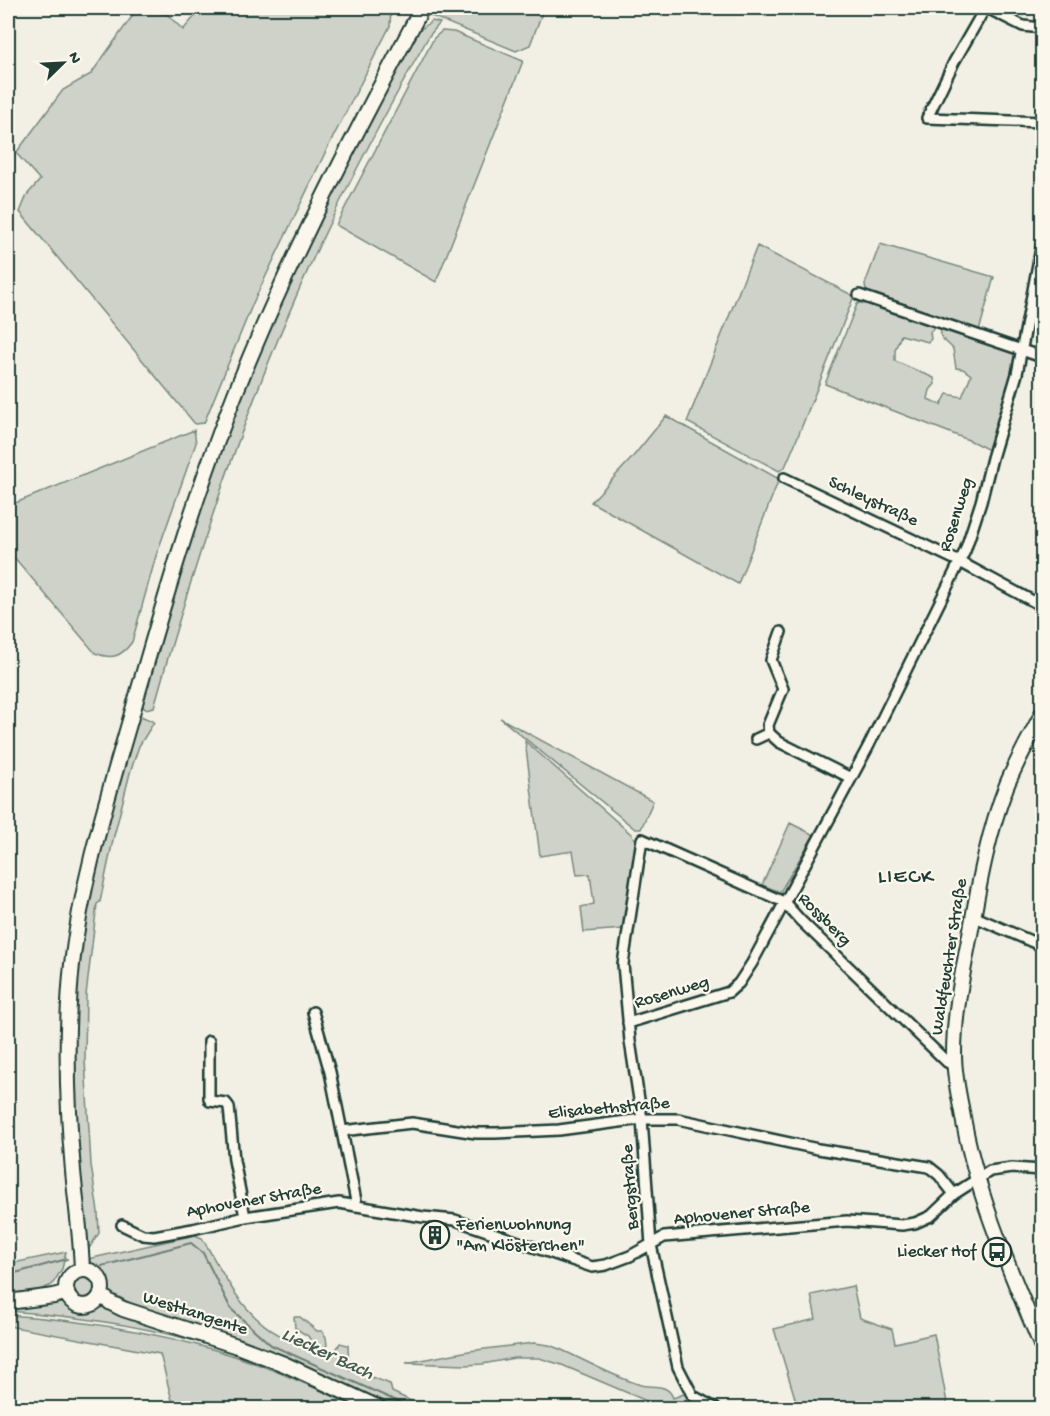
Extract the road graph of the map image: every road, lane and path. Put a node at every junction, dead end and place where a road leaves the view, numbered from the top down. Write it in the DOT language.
graph roads {
  1 [pos="422,8"];
  2 [pos="986,8"];
  3 [pos="1042,28"];
  4 [pos="1042,122"];
  5 [pos="1042,243"];
  6 [pos="859,295"];
  7 [pos="1023,350"];
  8 [pos="1042,357"];
  9 [pos="784,478"];
  10 [pos="960,562"];
  11 [pos="1042,606"];
  12 [pos="781,632"];
  13 [pos="1042,714"];
  14 [pos="769,733"];
  15 [pos="756,739"];
  16 [pos="851,778"];
  17 [pos="642,839"];
  18 [pos="784,902"];
  19 [pos="973,916"];
  20 [pos="1042,946"];
  21 [pos="313,1012"];
  22 [pos="628,1023"];
  23 [pos="209,1041"];
  24 [pos="955,1066"];
  25 [pos="642,1119"];
  26 [pos="342,1131"];
  27 [pos="1042,1170"];
  28 [pos="976,1179"];
  29 [pos="954,1194"];
  30 [pos="355,1206"];
  31 [pos="245,1217"];
  32 [pos="122,1225"];
  33 [pos="651,1245"];
  34 [pos="82,1270"];
  35 [pos="67,1292"];
  36 [pos="101,1295"];
  37 [pos="8,1302"];
  38 [pos="1042,1347"];
  39 [pos="379,1408"];
  40 [pos="715,1408"];
  1 -- 34 [label="main road"];
  2 -- 3 [label="street"];
  2 -- 4 [label="street"];
  5 -- 7 [label="street, Rosenweg"];
  6 -- 7 [label="street"];
  7 -- 8 [label="street"];
  7 -- 10 [label="street, Rosenweg"];
  9 -- 10 [label="street, Schleystraße"];
  10 -- 11 [label="street, Schleystraße"];
  10 -- 16 [label="street, Rosenweg"];
  12 -- 14 [label="street"];
  13 -- 19 [label="main road, Waldfeuchter Straße"];
  14 -- 15 [label="street"];
  14 -- 16 [label="street"];
  16 -- 18 [label="street, Rosenweg"];
  17 -- 18 [label="street, Rossberg"];
  17 -- 22 [label="street, Bergstraße"];
  18 -- 22 [label="street, Rosenweg"];
  18 -- 24 [label="street, Rossberg"];
  19 -- 20 [label="street"];
  19 -- 24 [label="main road, Waldfeuchter Straße"];
  21 -- 26 [label="street"];
  22 -- 25 [label="street, Bergstraße"];
  23 -- 31 [label="street"];
  24 -- 28 [label="main road, Waldfeuchter Straße"];
  25 -- 26 [label="street, Elisabethstraße"];
  25 -- 29 [label="street, Elisabethstraße"];
  25 -- 33 [label="street, Bergstraße"];
  26 -- 30 [label="street"];
  27 -- 28 [label="street, Aphovener Straße"];
  28 -- 29 [label="street, Aphovener Straße"];
  28 -- 38 [label="main road, Waldfeuchter Straße"];
  29 -- 33 [label="street, Aphovener Straße"];
  30 -- 31 [label="street, Aphovener Straße"];
  30 -- 33 [label="street, Aphovener Straße"];
  31 -- 32 [label="street, Aphovener Straße"];
  33 -- 40 [label="street, Bergstraße"];
  34 -- 35 [label="main road"];
  34 -- 36 [label="main road"];
  35 -- 36 [label="main road"];
  35 -- 37 [label="main road"];
  36 -- 39 [label="main road, Westtangente"];
}
